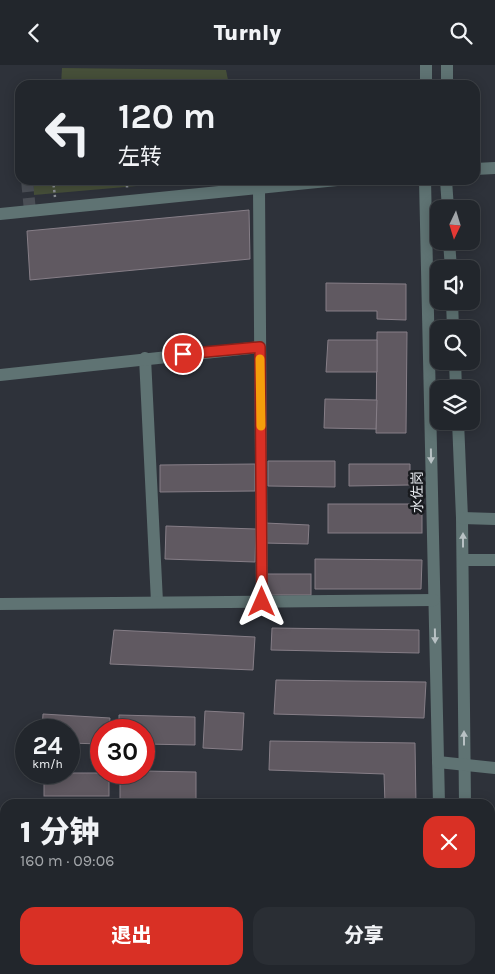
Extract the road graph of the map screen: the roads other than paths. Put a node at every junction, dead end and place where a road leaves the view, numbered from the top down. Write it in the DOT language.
graph roads {
  1 [pos="426,65"];
  2 [pos="448,65"];
  3 [pos="426,80"];
  4 [pos="447,80"];
  5 [pos="495,168"];
  6 [pos="480,169"];
  7 [pos="289,185"];
  8 [pos="425,185"];
  9 [pos="446,185"];
  10 [pos="259,188"];
  11 [pos="447,200"];
  12 [pos="0,214"];
  13 [pos="260,347"];
  14 [pos="144,358"];
  15 [pos="0,375"];
  16 [pos="458,430"];
  17 [pos="462,518"];
  18 [pos="495,519"];
  19 [pos="463,560"];
  20 [pos="495,560"];
  21 [pos="434,601"];
  22 [pos="262,602"];
  23 [pos="157,603"];
  24 [pos="0,604"];
  25 [pos="438,762"];
  26 [pos="464,765"];
  27 [pos="495,768"];
  28 [pos="439,799"];
  29 [pos="465,799"];
  1 -- 3 [label="street"];
  2 -- 4 [label="street"];
  5 -- 6 [label="street"];
  7 -- 10 [label="street"];
  8 -- 21 [label="street, 水佐岗, one-way"];
  9 -- 11 [label="street"];
  10 -- 12 [label="street"];
  10 -- 13 [label="street"];
  13 -- 14 [label="street"];
  13 -- 22 [label="street"];
  14 -- 15 [label="street"];
  14 -- 23 [label="street"];
  16 -- 17 [label="street"];
  17 -- 18 [label="street"];
  19 -- 17 [label="street, one-way"];
  19 -- 20 [label="street"];
  26 -- 19 [label="street, one-way"];
  21 -- 22 [label="street"];
  21 -- 25 [label="street, 水佐岗, one-way"];
  22 -- 23 [label="street"];
  23 -- 24 [label="street"];
  25 -- 26 [label="street"];
  25 -- 28 [label="street, 水佐岗"];
  26 -- 27 [label="street"];
  26 -- 29 [label="street"];
}
